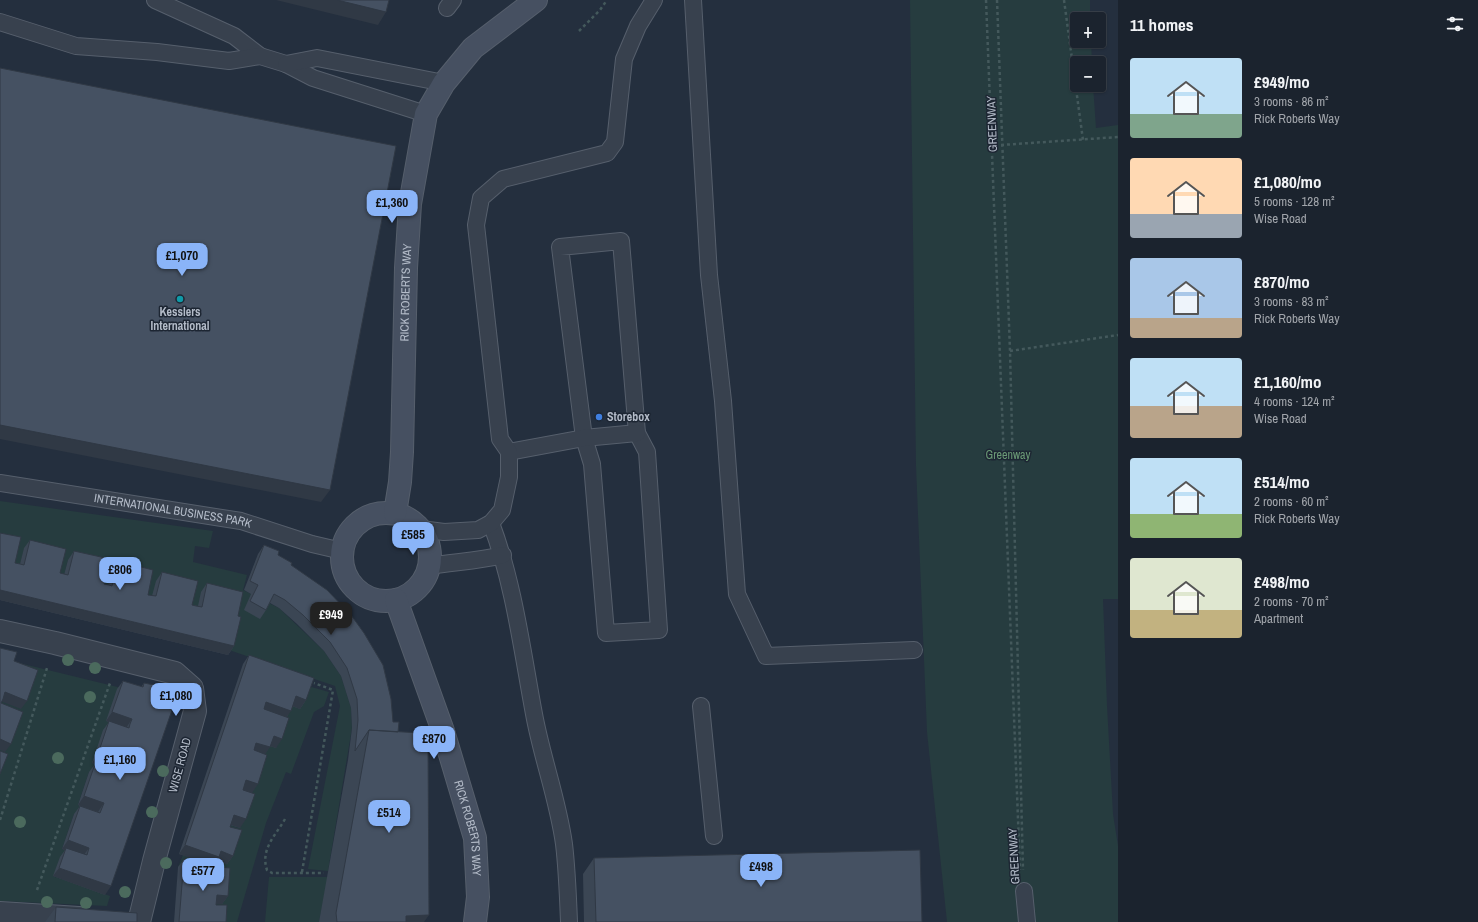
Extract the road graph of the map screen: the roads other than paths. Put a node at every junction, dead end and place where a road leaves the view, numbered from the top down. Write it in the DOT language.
graph roads {
  1 [pos="155,0"];
  2 [pos="536,0"];
  3 [pos="654,0"];
  4 [pos="694,0"];
  5 [pos="0,22"];
  6 [pos="260,56"];
  7 [pos="286,64"];
  8 [pos="444,83"];
  9 [pos="426,114"];
  10 [pos="637,433"];
  11 [pos="584,438"];
  12 [pos="509,452"];
  13 [pos="0,483"];
  14 [pos="395,513"];
  15 [pos="491,523"];
  16 [pos="421,529"];
  17 [pos="342,551"];
  18 [pos="503,555"];
  19 [pos="430,566"];
  20 [pos="396,600"];
  21 [pos="0,631"];
  22 [pos="914,650"];
  23 [pos="701,706"];
  24 [pos="714,836"];
  25 [pos="1024,891"];
  26 [pos="0,913"];
  27 [pos="98,920"];
  28 [pos="132,922"];
  29 [pos="475,922"];
  30 [pos="569,922"];
  31 [pos="1027,922"];
  1 -- 6 [label="lane"];
  2 -- 8 [label="street, RICK ROBERTS WAY"];
  3 -- 12 [label="lane"];
  4 -- 22 [label="lane"];
  5 -- 6 [label="lane"];
  6 -- 7 [label="lane"];
  7 -- 8 [label="lane"];
  7 -- 9 [label="lane"];
  8 -- 9 [label="street, RICK ROBERTS WAY"];
  9 -- 14 [label="street, RICK ROBERTS WAY"];
  10 -- 11 [label="lane"];
  10 -- 11 [label="lane"];
  10 -- 11 [label="lane"];
  11 -- 12 [label="lane"];
  12 -- 15 [label="lane"];
  13 -- 17 [label="lane, INTERNATIONAL BUSINESS PARK"];
  14 -- 16 [label="street"];
  14 -- 17 [label="street"];
  15 -- 16 [label="lane"];
  15 -- 18 [label="lane"];
  16 -- 19 [label="street"];
  17 -- 20 [label="street"];
  18 -- 19 [label="lane"];
  18 -- 30 [label="lane"];
  19 -- 20 [label="street"];
  20 -- 29 [label="street, RICK ROBERTS WAY"];
  21 -- 28 [label="street, WISE ROAD"];
  23 -- 24 [label="lane"];
  25 -- 31 [label="lane"];
  26 -- 27 [label="street"];
}
